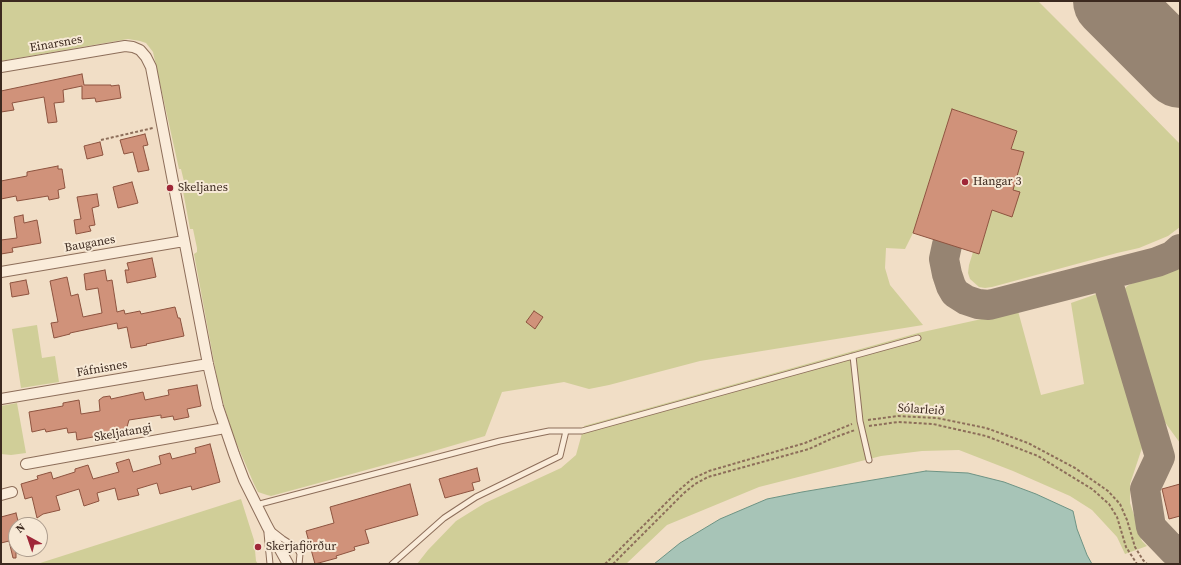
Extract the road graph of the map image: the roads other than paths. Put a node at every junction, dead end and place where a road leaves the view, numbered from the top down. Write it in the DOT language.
graph roads {
  1 [pos="1,67"];
  2 [pos="184,241"];
  3 [pos="1,272"];
  4 [pos="918,338"];
  5 [pos="853,356"];
  6 [pos="208,364"];
  7 [pos="1,399"];
  8 [pos="225,428"];
  9 [pos="566,431"];
  10 [pos="869,460"];
  11 [pos="26,464"];
  12 [pos="12,492"];
  13 [pos="1,495"];
  14 [pos="256,505"];
  15 [pos="264,520"];
  16 [pos="270,564"];
  17 [pos="288,564"];
  18 [pos="299,564"];
  19 [pos="392,564"];
  1 -- 2 [label="street, Einarsnes"];
  2 -- 3 [label="street, Bauganes"];
  2 -- 6 [label="street"];
  4 -- 5 [label="lane"];
  5 -- 9 [label="lane"];
  5 -- 10 [label="lane"];
  6 -- 7 [label="street, Fáfnisnes"];
  6 -- 8 [label="street"];
  8 -- 11 [label="street, Skeljatangi"];
  8 -- 14 [label="street"];
  9 -- 14 [label="lane"];
  9 -- 19 [label="lane"];
  12 -- 13 [label="street"];
  14 -- 15 [label="street"];
  15 -- 16 [label="lane"];
  15 -- 17 [label="street"];
  15 -- 18 [label="lane"];
}
